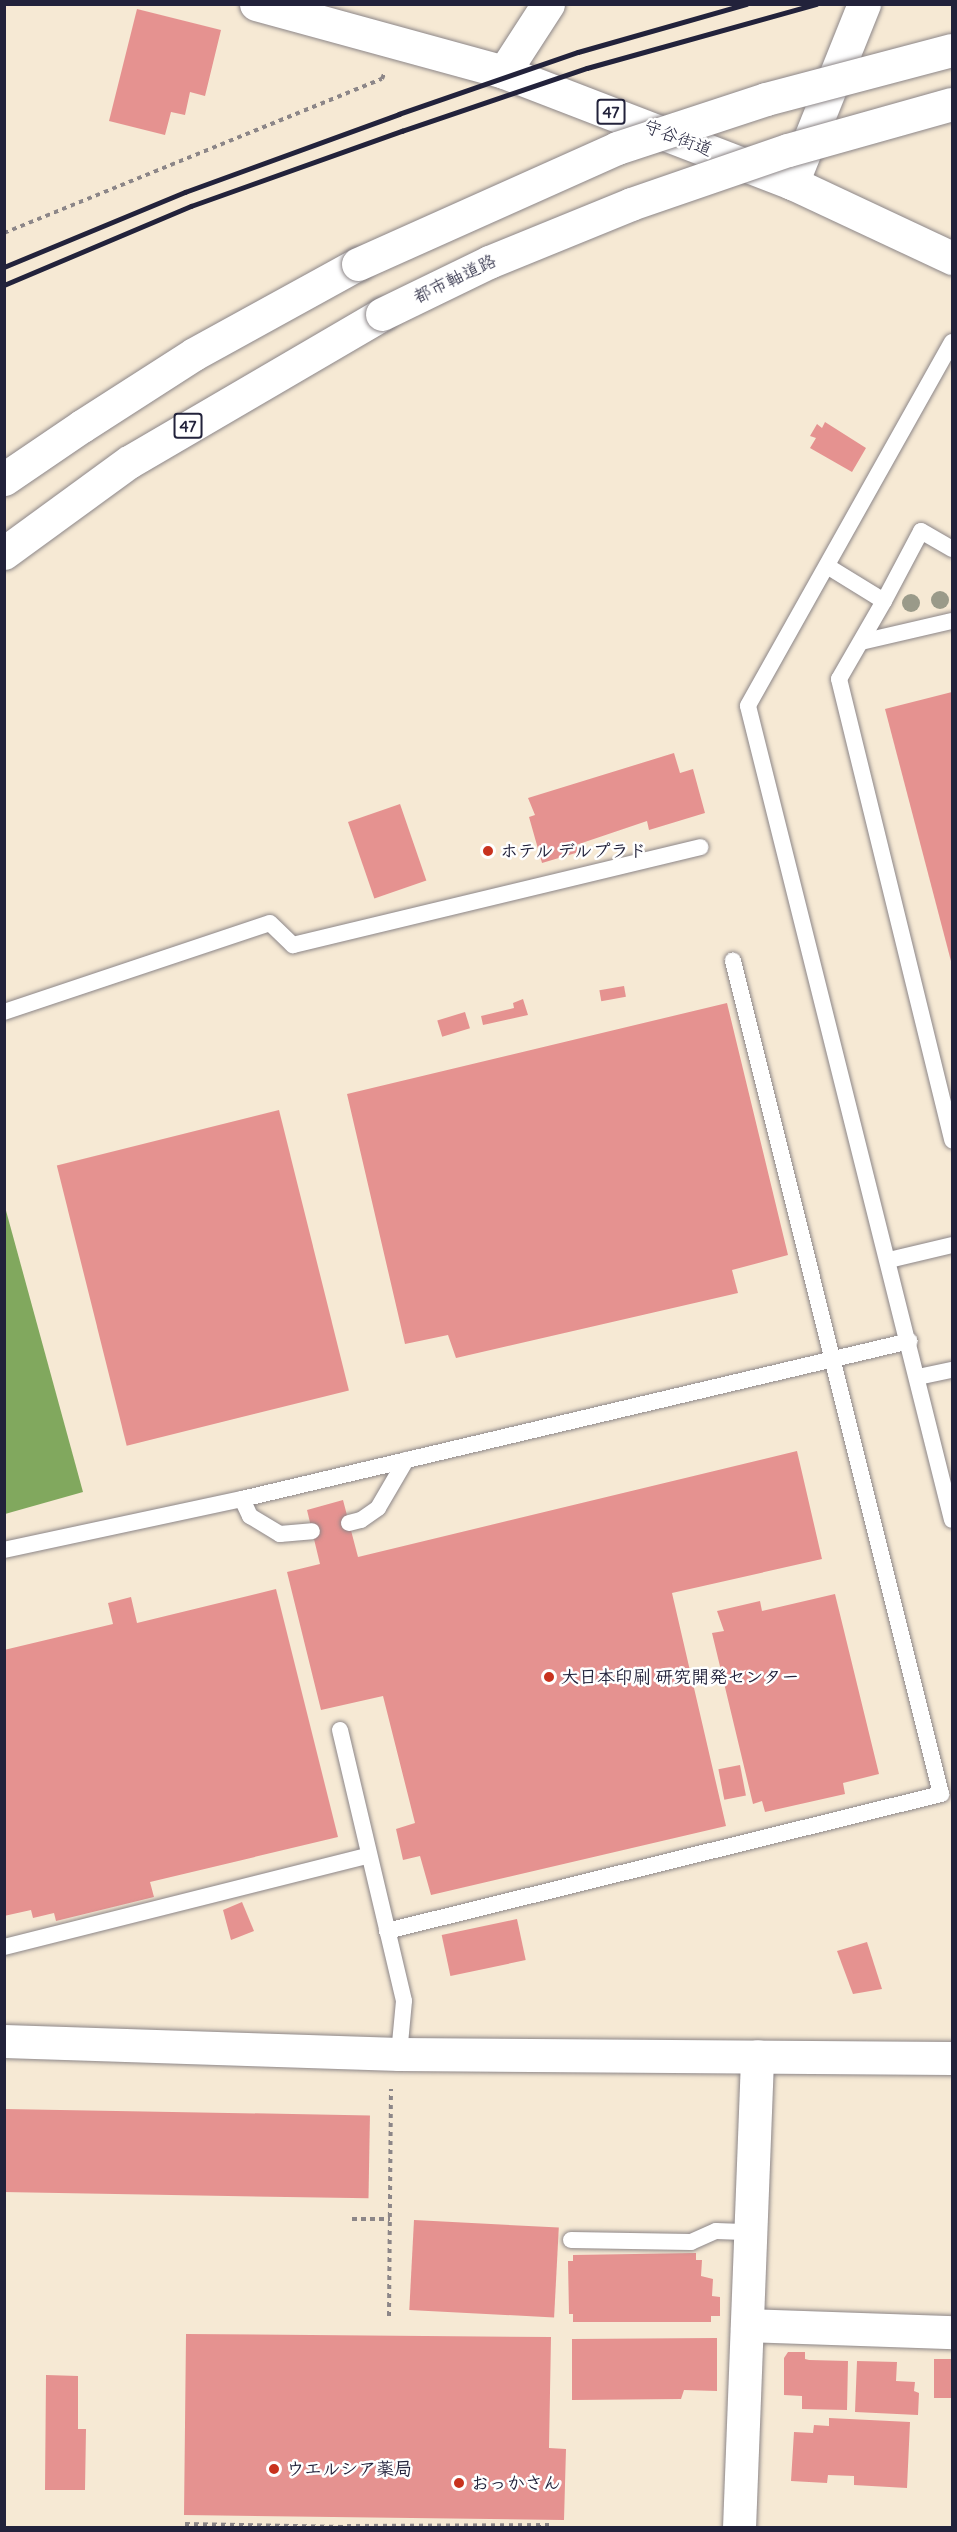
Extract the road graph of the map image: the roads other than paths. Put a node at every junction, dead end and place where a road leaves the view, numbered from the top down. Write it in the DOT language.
graph roads {
  1 [pos="256,4"];
  2 [pos="548,4"];
  3 [pos="864,4"];
  4 [pos="952,50"];
  5 [pos="504,72"];
  6 [pos="952,104"];
  7 [pos="792,183"];
  8 [pos="952,258"];
  9 [pos="952,342"];
  10 [pos="4,479"];
  11 [pos="952,549"];
  12 [pos="4,554"];
  13 [pos="826,566"];
  14 [pos="884,601"];
  15 [pos="952,621"];
  16 [pos="861,642"];
  17 [pos="699,847"];
  18 [pos="733,961"];
  19 [pos="4,1012"];
  20 [pos="952,1140"];
  21 [pos="952,1245"];
  22 [pos="889,1260"];
  23 [pos="910,1341"];
  24 [pos="831,1359"];
  25 [pos="952,1370"];
  26 [pos="918,1377"];
  27 [pos="406,1461"];
  28 [pos="243,1499"];
  29 [pos="952,1520"];
  30 [pos="349,1523"];
  31 [pos="312,1531"];
  32 [pos="4,1550"];
  33 [pos="340,1730"];
  34 [pos="369,1855"];
  35 [pos="387,1931"];
  36 [pos="4,1947"];
  37 [pos="4,2041"];
  38 [pos="399,2054"];
  39 [pos="758,2056"];
  40 [pos="952,2058"];
  41 [pos="751,2232"];
  42 [pos="571,2240"];
  43 [pos="747,2325"];
  44 [pos="952,2332"];
  45 [pos="739,2528"];
  1 -- 5 [label="main road, 守谷街道 / 47"];
  2 -- 5 [label="main road"];
  3 -- 7 [label="main road"];
  4 -- 10 [label="main road, 47, bridge"];
  5 -- 7 [label="main road, 守谷街道 / 47"];
  6 -- 12 [label="main road, 都市軸道路 / 47, bridge"];
  7 -- 8 [label="main road, 守谷街道 / 47"];
  9 -- 13 [label="lane"];
  11 -- 14 [label="lane"];
  13 -- 14 [label="lane"];
  13 -- 22 [label="lane"];
  14 -- 16 [label="lane"];
  15 -- 16 [label="lane"];
  16 -- 20 [label="lane"];
  17 -- 19 [label="lane"];
  18 -- 24 [label="lane"];
  21 -- 22 [label="lane"];
  22 -- 23 [label="lane"];
  23 -- 24 [label="lane"];
  23 -- 26 [label="lane"];
  24 -- 27 [label="lane"];
  24 -- 35 [label="lane"];
  25 -- 26 [label="lane"];
  26 -- 29 [label="lane"];
  27 -- 28 [label="lane"];
  27 -- 30 [label="lane"];
  28 -- 31 [label="lane"];
  28 -- 32 [label="lane"];
  33 -- 34 [label="lane"];
  34 -- 35 [label="lane"];
  34 -- 36 [label="lane"];
  35 -- 38 [label="lane"];
  37 -- 38 [label="main road"];
  38 -- 39 [label="main road"];
  39 -- 40 [label="main road"];
  39 -- 41 [label="main road"];
  41 -- 42 [label="lane"];
  41 -- 43 [label="main road"];
  43 -- 44 [label="main road"];
  43 -- 45 [label="main road"];
}
